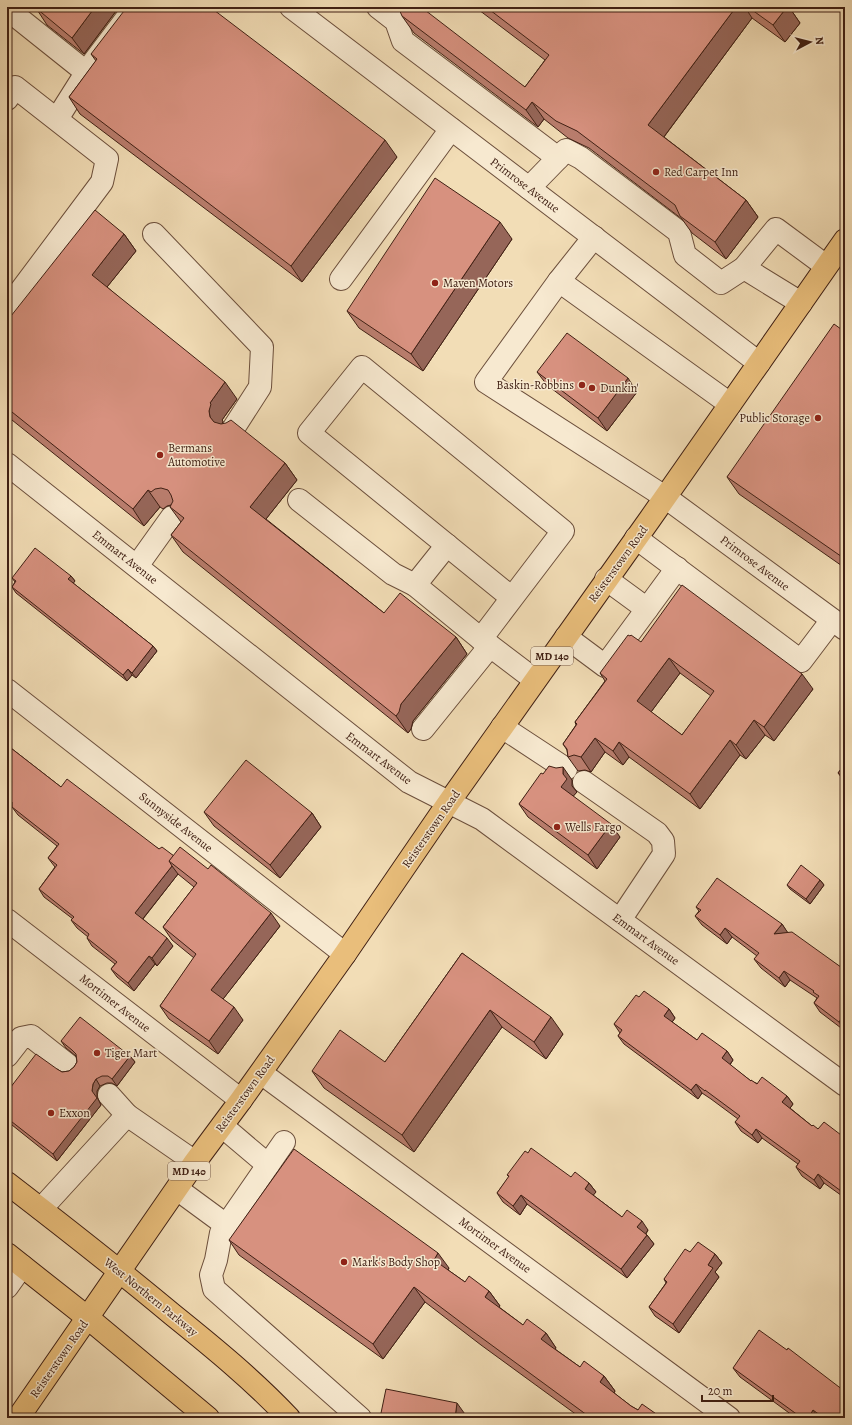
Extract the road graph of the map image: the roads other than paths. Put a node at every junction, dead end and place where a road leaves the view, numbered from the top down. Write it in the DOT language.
graph roads {
  1 [pos="135,7"];
  2 [pos="290,7"];
  3 [pos="378,7"];
  4 [pos="19,12"];
  5 [pos="86,72"];
  6 [pos="10,89"];
  7 [pos="57,119"];
  8 [pos="451,129"];
  9 [pos="558,158"];
  10 [pos="529,188"];
  11 [pos="154,234"];
  12 [pos="594,237"];
  13 [pos="845,240"];
  14 [pos="826,266"];
  15 [pos="744,268"];
  16 [pos="341,279"];
  17 [pos="559,282"];
  18 [pos="801,303"];
  19 [pos="7,309"];
  20 [pos="759,363"];
  21 [pos="730,404"];
  22 [pos="233,429"];
  23 [pos="7,464"];
  24 [pos="665,496"];
  25 [pos="299,500"];
  26 [pos="172,517"];
  27 [pos="636,538"];
  28 [pos="447,545"];
  29 [pos="137,566"];
  30 [pos="677,568"];
  31 [pos="606,579"];
  32 [pos="415,585"];
  33 [pos="512,598"];
  34 [pos="647,609"];
  35 [pos="838,625"];
  36 [pos="566,637"];
  37 [pos="486,643"];
  38 [pos="535,680"];
  39 [pos="7,690"];
  40 [pos="502,727"];
  41 [pos="423,729"];
  42 [pos="566,769"];
  43 [pos="584,782"];
  44 [pos="449,802"];
  45 [pos="7,920"];
  46 [pos="620,920"];
  47 [pos="345,954"];
  48 [pos="7,1056"];
  49 [pos="69,1066"];
  50 [pos="261,1073"];
  51 [pos="845,1085"];
  52 [pos="109,1095"];
  53 [pos="241,1100"];
  54 [pos="127,1115"];
  55 [pos="222,1126"];
  56 [pos="284,1142"];
  57 [pos="195,1162"];
  58 [pos="268,1165"];
  59 [pos="7,1183"];
  60 [pos="177,1189"];
  61 [pos="41,1209"];
  62 [pos="226,1225"];
  63 [pos="14,1260"];
  64 [pos="119,1270"];
  65 [pos="7,1287"];
  66 [pos="88,1318"];
  67 [pos="18,1418"];
  68 [pos="208,1418"];
  69 [pos="288,1418"];
  70 [pos="360,1418"];
  71 [pos="729,1418"];
  1 -- 5 [label="street"];
  2 -- 8 [label="street, Primrose Avenue"];
  3 -- 9 [label="street"];
  4 -- 5 [label="street"];
  5 -- 7 [label="street"];
  6 -- 7 [label="street"];
  7 -- 19 [label="street"];
  8 -- 10 [label="street, Primrose Avenue"];
  8 -- 16 [label="street"];
  9 -- 10 [label="street"];
  9 -- 15 [label="street"];
  10 -- 12 [label="street, Primrose Avenue"];
  11 -- 22 [label="street"];
  12 -- 17 [label="street"];
  12 -- 20 [label="street, Primrose Avenue"];
  13 -- 14 [label="main road, Reisterstown Road / MD 140"];
  14 -- 15 [label="street"];
  14 -- 18 [label="main road, Reisterstown Road / MD 140"];
  15 -- 18 [label="street"];
  17 -- 21 [label="street"];
  17 -- 24 [label="street, Primrose Avenue"];
  18 -- 20 [label="main road, Reisterstown Road / MD 140"];
  20 -- 21 [label="main road, Reisterstown Road / MD 140"];
  21 -- 24 [label="main road, Reisterstown Road / MD 140"];
  23 -- 29 [label="street, Emmart Avenue"];
  24 -- 27 [label="main road, Reisterstown Road / MD 140"];
  24 -- 35 [label="street, Primrose Avenue"];
  25 -- 32 [label="street"];
  26 -- 29 [label="street"];
  27 -- 30 [label="street"];
  27 -- 31 [label="main road, Reisterstown Road / MD 140"];
  28 -- 32 [label="street"];
  28 -- 33 [label="street"];
  28 -- 33 [label="street"];
  29 -- 44 [label="street, Emmart Avenue"];
  30 -- 34 [label="street"];
  30 -- 35 [label="street"];
  31 -- 34 [label="street"];
  31 -- 36 [label="main road, Reisterstown Road / MD 140"];
  32 -- 37 [label="street"];
  33 -- 37 [label="street"];
  34 -- 36 [label="street"];
  36 -- 38 [label="main road, Reisterstown Road / MD 140"];
  37 -- 38 [label="street"];
  37 -- 41 [label="street"];
  38 -- 40 [label="main road, Reisterstown Road / MD 140"];
  39 -- 47 [label="street, Sunnyside Avenue"];
  40 -- 42 [label="street"];
  40 -- 44 [label="main road, Reisterstown Road / MD 140"];
  43 -- 46 [label="street"];
  44 -- 46 [label="street, Emmart Avenue"];
  44 -- 47 [label="main road, Reisterstown Road / MD 140"];
  45 -- 53 [label="street, Mortimer Avenue"];
  46 -- 51 [label="street, Emmart Avenue"];
  47 -- 50 [label="main road, Reisterstown Road / MD 140"];
  48 -- 49 [label="street"];
  50 -- 53 [label="main road, Reisterstown Road / MD 140"];
  50 -- 71 [label="street, Mortimer Avenue"];
  52 -- 54 [label="street"];
  53 -- 55 [label="main road, Reisterstown Road / MD 140"];
  54 -- 57 [label="street"];
  54 -- 61 [label="street"];
  55 -- 57 [label="main road, Reisterstown Road / MD 140"];
  55 -- 58 [label="street"];
  56 -- 58 [label="street"];
  57 -- 60 [label="main road, Reisterstown Road / MD 140"];
  58 -- 62 [label="street"];
  59 -- 61 [label="main road, West Northern Parkway"];
  60 -- 62 [label="street"];
  60 -- 64 [label="main road, Reisterstown Road / MD 140"];
  61 -- 64 [label="main road, West Northern Parkway"];
  62 -- 70 [label="street"];
  63 -- 65 [label="street"];
  63 -- 66 [label="main road"];
  64 -- 66 [label="main road, Reisterstown Road / MD 140"];
  64 -- 69 [label="main road, West Northern Parkway"];
  66 -- 67 [label="main road, Reisterstown Road / MD 140"];
  66 -- 68 [label="main road"];
}
